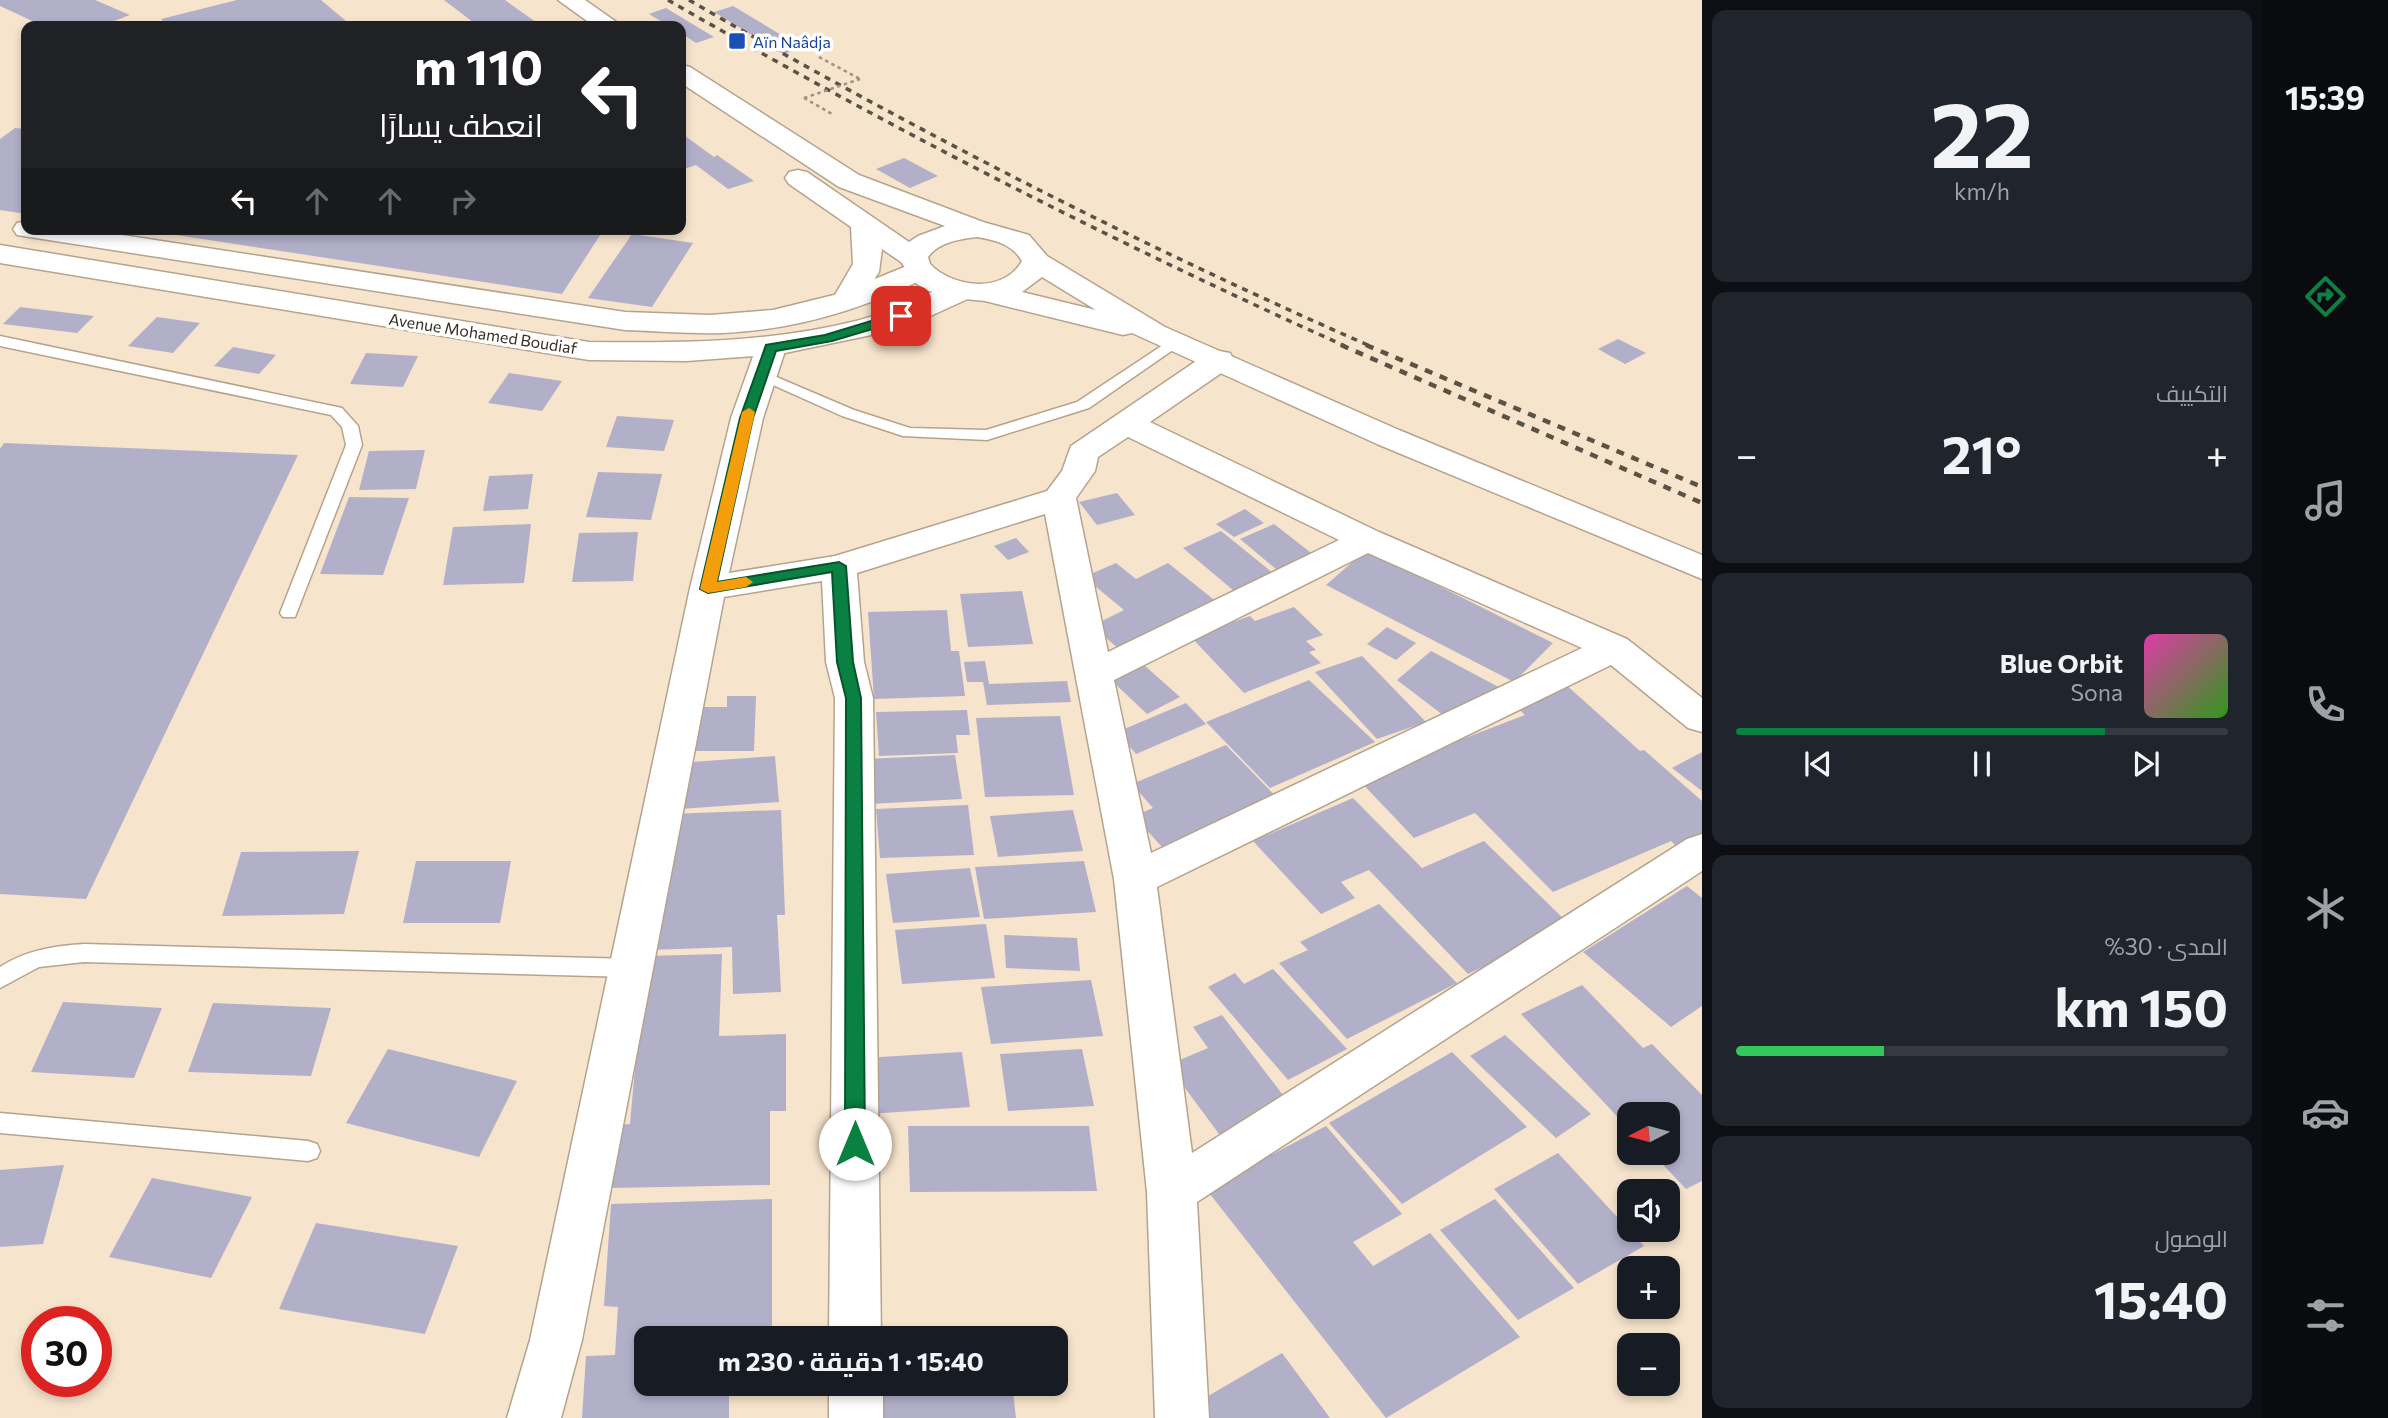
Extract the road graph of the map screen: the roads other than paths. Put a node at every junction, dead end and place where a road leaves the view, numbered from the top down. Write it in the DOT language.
graph roads {
  1 [pos="558,3"];
  2 [pos="572,21"];
  3 [pos="599,21"];
  4 [pos="686,75"];
  5 [pos="686,101"];
  6 [pos="864,223"];
  7 [pos="0,225"];
  8 [pos="21,228"];
  9 [pos="977,229"];
  10 [pos="65,235"];
  11 [pos="0,254"];
  12 [pos="1036,261"];
  13 [pos="917,264"];
  14 [pos="972,291"];
  15 [pos="847,300"];
  16 [pos="1165,337"];
  17 [pos="0,341"];
  18 [pos="1219,360"];
  19 [pos="766,362"];
  20 [pos="1126,424"];
  21 [pos="1059,498"];
  22 [pos="1367,540"];
  23 [pos="839,566"];
  24 [pos="1702,568"];
  25 [pos="708,589"];
  26 [pos="289,613"];
  27 [pos="1614,648"];
  28 [pos="1095,674"];
  29 [pos="1702,718"];
  30 [pos="1702,850"];
  31 [pos="1135,879"];
  32 [pos="631,968"];
  33 [pos="0,979"];
  34 [pos="0,1123"];
  35 [pos="307,1151"];
  36 [pos="1172,1192"];
  37 [pos="855,1326"];
  38 [pos="856,1396"];
  39 [pos="534,1418"];
  40 [pos="856,1418"];
  41 [pos="1182,1418"];
  1 -- 2 [label="street"];
  1 -- 3 [label="street"];
  4 -- 9 [label="street"];
  5 -- 6 [label="street"];
  6 -- 13 [label="street"];
  6 -- 15 [label="street"];
  7 -- 8 [label="street, Avenue Mohamed Boudiaf"];
  9 -- 12 [label="street"];
  9 -- 13 [label="street"];
  10 -- 15 [label="street, Avenue Mohamed Boudiaf"];
  11 -- 19 [label="street, Avenue Mohamed Boudiaf"];
  12 -- 14 [label="street, Avenue Mohamed Boudiaf"];
  12 -- 16 [label="street"];
  13 -- 14 [label="street"];
  13 -- 15 [label="street, Avenue Mohamed Boudiaf"];
  14 -- 16 [label="street"];
  14 -- 19 [label="street, Avenue Mohamed Boudiaf"];
  16 -- 18 [label="street"];
  16 -- 19 [label="lane"];
  17 -- 26 [label="lane"];
  18 -- 20 [label="street"];
  18 -- 24 [label="street"];
  19 -- 25 [label="street"];
  20 -- 21 [label="street"];
  20 -- 22 [label="street"];
  21 -- 23 [label="street"];
  21 -- 28 [label="street"];
  22 -- 27 [label="street"];
  22 -- 28 [label="street"];
  23 -- 25 [label="street"];
  23 -- 37 [label="street"];
  25 -- 32 [label="street"];
  27 -- 29 [label="street"];
  27 -- 31 [label="street"];
  28 -- 31 [label="street"];
  30 -- 36 [label="street"];
  31 -- 36 [label="street"];
  32 -- 33 [label="lane"];
  32 -- 39 [label="street"];
  34 -- 35 [label="lane"];
  36 -- 41 [label="street"];
  38 -- 40 [label="street"];
}
